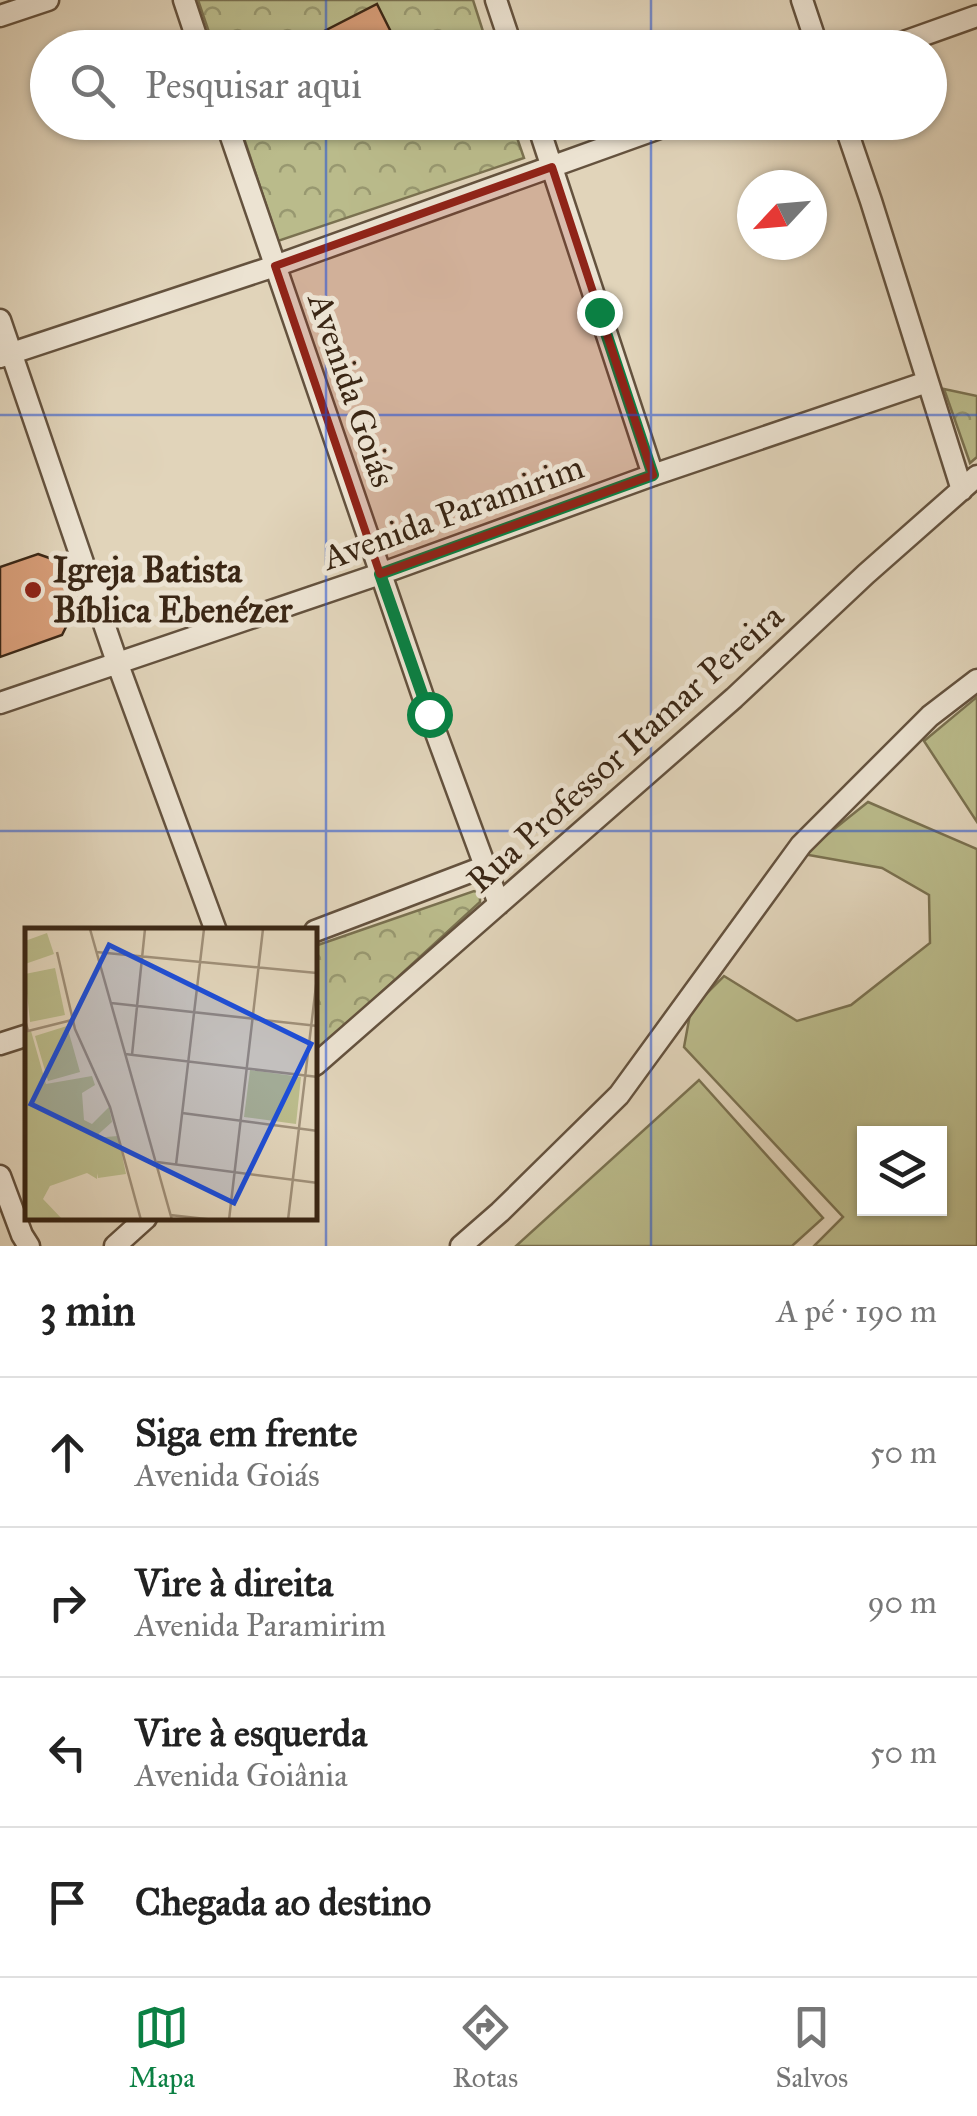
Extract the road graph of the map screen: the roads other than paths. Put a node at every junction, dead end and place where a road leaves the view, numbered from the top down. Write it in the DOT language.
graph roads {
  1 [pos="48,0"];
  2 [pos="184,0"];
  3 [pos="496,0"];
  4 [pos="802,0"];
  5 [pos="0,16"];
  6 [pos="977,16"];
  7 [pos="194,30"];
  8 [pos="506,30"];
  9 [pos="812,30"];
  10 [pos="938,30"];
  11 [pos="232,140"];
  12 [pos="543,140"];
  13 [pos="626,140"];
  14 [pos="850,140"];
  15 [pos="552,167"];
  16 [pos="274,266"];
  17 [pos="0,320"];
  18 [pos="6,355"];
  19 [pos="927,382"];
  20 [pos="653,475"];
  21 [pos="969,483"];
  22 [pos="380,574"];
  23 [pos="117,662"];
  24 [pos="977,680"];
  25 [pos="0,703"];
  26 [pos="486,866"];
  27 [pos="499,904"];
  28 [pos="215,928"];
  29 [pos="318,930"];
  30 [pos="25,1035"];
  31 [pos="0,1044"];
  32 [pos="318,1063"];
  33 [pos="0,1176"];
  34 [pos="143,1221"];
  35 [pos="29,1246"];
  36 [pos="115,1246"];
  37 [pos="462,1246"];
  1 -- 5 [label="street"];
  2 -- 7 [label="street"];
  3 -- 8 [label="street"];
  4 -- 9 [label="street"];
  6 -- 10 [label="street"];
  11 -- 16 [label="street, Avenida Goiás"];
  12 -- 15 [label="street"];
  13 -- 15 [label="street"];
  14 -- 19 [label="street"];
  15 -- 16 [label="street"];
  15 -- 20 [label="street"];
  16 -- 18 [label="street"];
  16 -- 22 [label="street, Avenida Goiás"];
  17 -- 18 [label="street"];
  18 -- 23 [label="street"];
  19 -- 20 [label="street, Avenida Paramirim"];
  19 -- 21 [label="street"];
  20 -- 22 [label="street, Avenida Paramirim"];
  21 -- 27 [label="street, Rua Professor Itamar Pereira"];
  22 -- 23 [label="street, Avenida Paramirim"];
  22 -- 26 [label="street, Avenida Goiás"];
  23 -- 25 [label="street, Avenida Paramirim"];
  23 -- 28 [label="street"];
  24 -- 37 [label="street"];
  26 -- 27 [label="street, Avenida Goiás"];
  26 -- 29 [label="street"];
  27 -- 32 [label="street, Rua Professor Itamar Pereira"];
  30 -- 31 [label="street"];
  33 -- 35 [label="street"];
  34 -- 36 [label="street"];
}
